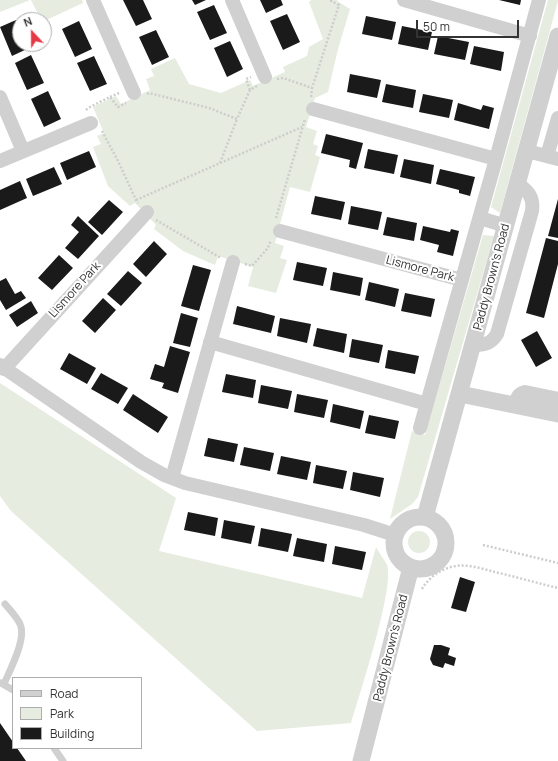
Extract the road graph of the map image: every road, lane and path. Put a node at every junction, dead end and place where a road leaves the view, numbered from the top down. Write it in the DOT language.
graph roads {
  1 [pos="93,0"];
  2 [pos="232,0"];
  3 [pos="332,0"];
  4 [pos="404,0"];
  5 [pos="539,0"];
  6 [pos="530,36"];
  7 [pos="558,36"];
  8 [pos="265,81"];
  9 [pos="312,88"];
  10 [pos="0,97"];
  11 [pos="136,97"];
  12 [pos="309,109"];
  13 [pos="558,118"];
  14 [pos="238,119"];
  15 [pos="92,123"];
  16 [pos="302,127"];
  17 [pos="23,151"];
  18 [pos="527,151"];
  19 [pos="553,157"];
  20 [pos="496,159"];
  21 [pos="0,161"];
  22 [pos="220,164"];
  23 [pos="518,184"];
  24 [pos="136,200"];
  25 [pos="146,212"];
  26 [pos="480,218"];
  27 [pos="506,226"];
  28 [pos="276,230"];
  29 [pos="233,262"];
  30 [pos="462,280"];
  31 [pos="210,342"];
  32 [pos="473,345"];
  33 [pos="2,367"];
  34 [pos="460,394"];
  35 [pos="558,399"];
  36 [pos="427,404"];
  37 [pos="515,405"];
  38 [pos="558,414"];
  39 [pos="420,428"];
  40 [pos="172,478"];
  41 [pos="425,517"];
  42 [pos="395,535"];
  43 [pos="483,545"];
  44 [pos="558,564"];
  45 [pos="411,567"];
  46 [pos="558,588"];
  47 [pos="421,591"];
  48 [pos="5,604"];
  49 [pos="2,683"];
  50 [pos="12,689"];
  51 [pos="55,749"];
  52 [pos="63,761"];
  53 [pos="361,761"];
  1 -- 11 [label="street"];
  2 -- 8 [label="street"];
  3 -- 9 [label="path"];
  4 -- 6 [label="street"];
  5 -- 6 [label="street, Lismore Park"];
  6 -- 20 [label="street, Lismore Park"];
  7 -- 18 [label="street, Paddy Brown's Road"];
  8 -- 9 [label="path"];
  8 -- 14 [label="path"];
  9 -- 12 [label="path"];
  10 -- 17 [label="street"];
  11 -- 14 [label="path"];
  11 -- 15 [label="path"];
  12 -- 16 [label="path"];
  12 -- 20 [label="street"];
  13 -- 19 [label="street"];
  14 -- 22 [label="path"];
  15 -- 17 [label="street"];
  15 -- 24 [label="path"];
  16 -- 22 [label="path"];
  16 -- 28 [label="path"];
  17 -- 21 [label="street"];
  18 -- 19 [label="street"];
  18 -- 23 [label="street, Paddy Brown's Road"];
  20 -- 26 [label="street, Lismore Park"];
  22 -- 24 [label="path"];
  23 -- 27 [label="street, Paddy Brown's Road"];
  23 -- 32 [label="street"];
  24 -- 25 [label="path"];
  25 -- 29 [label="path"];
  25 -- 33 [label="street, Lismore Park"];
  26 -- 27 [label="street"];
  26 -- 30 [label="street, Lismore Park"];
  27 -- 32 [label="street, Paddy Brown's Road"];
  28 -- 29 [label="path"];
  28 -- 30 [label="street, Lismore Park"];
  29 -- 31 [label="street"];
  30 -- 36 [label="street, Lismore Park"];
  31 -- 36 [label="street"];
  31 -- 40 [label="street"];
  32 -- 34 [label="street, Paddy Brown's Road"];
  33 -- 40 [label="street, Lismore Park"];
  34 -- 37 [label="street"];
  34 -- 41 [label="street, Paddy Brown's Road"];
  35 -- 37 [label="street"];
  36 -- 39 [label="street, Lismore Park"];
  37 -- 38 [label="street"];
  40 -- 42 [label="street, Lismore Park"];
  41 -- 42 [label="street"];
  41 -- 45 [label="street"];
  42 -- 45 [label="street"];
  43 -- 44 [label="path"];
  45 -- 53 [label="street, Paddy Brown's Road"];
  46 -- 47 [label="path"];
  48 -- 49 [label="lane"];
  49 -- 50 [label="lane"];
  51 -- 52 [label="lane"];
}
